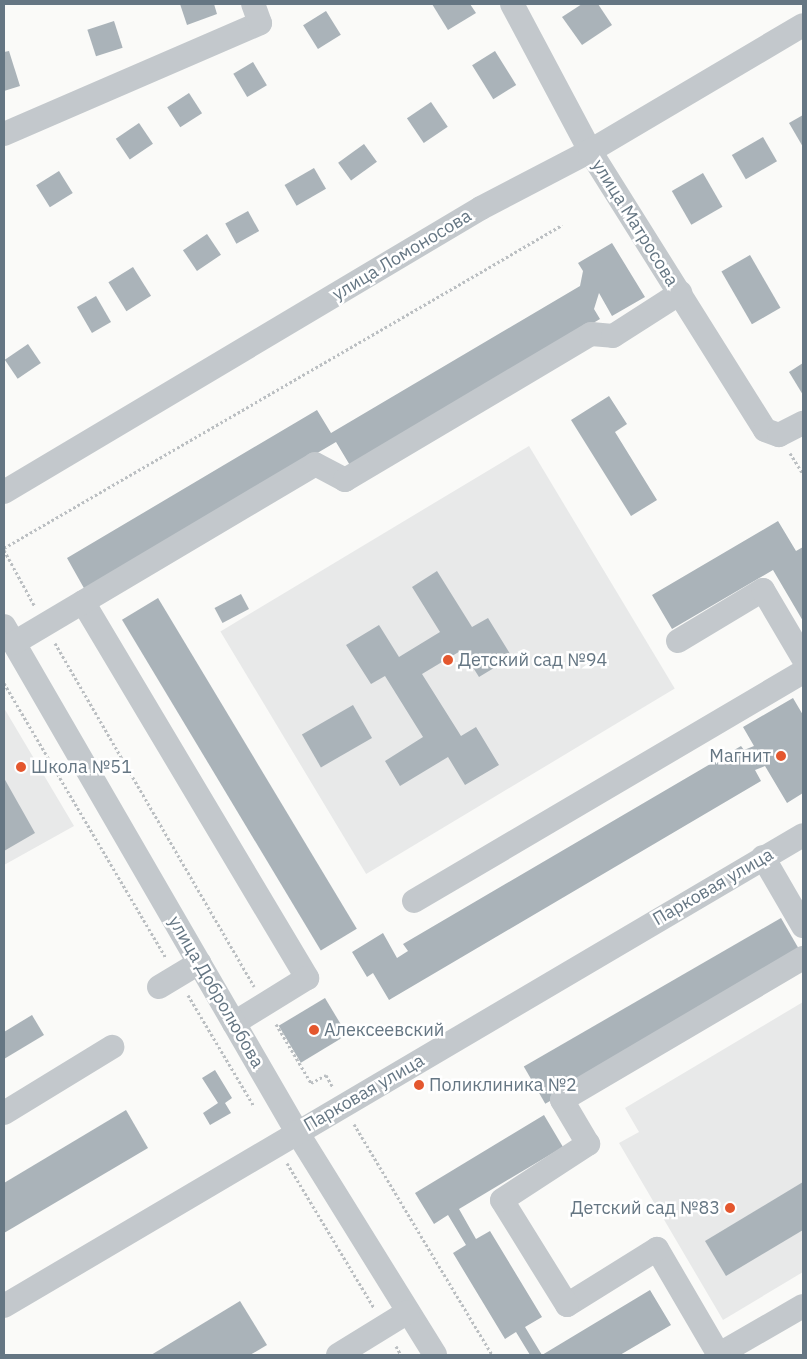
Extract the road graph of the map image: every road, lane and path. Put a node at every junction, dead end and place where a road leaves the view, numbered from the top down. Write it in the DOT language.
graph roads {
  1 [pos="253,4"];
  2 [pos="512,4"];
  3 [pos="803,25"];
  4 [pos="4,134"];
  5 [pos="590,151"];
  6 [pos="562,225"];
  7 [pos="680,293"];
  8 [pos="803,423"];
  9 [pos="4,492"];
  10 [pos="4,549"];
  11 [pos="83,602"];
  12 [pos="45,625"];
  13 [pos="9,635"];
  14 [pos="678,641"];
  15 [pos="803,658"];
  16 [pos="803,672"];
  17 [pos="4,682"];
  18 [pos="803,835"];
  19 [pos="763,857"];
  20 [pos="414,901"];
  21 [pos="803,926"];
  22 [pos="803,958"];
  23 [pos="200,963"];
  24 [pos="168,982"];
  25 [pos="264,1005"];
  26 [pos="234,1023"];
  27 [pos="112,1047"];
  28 [pos="343,1106"];
  29 [pos="256,1111"];
  30 [pos="4,1113"];
  31 [pos="297,1132"];
  32 [pos="276,1145"];
  33 [pos="4,1306"];
  34 [pos="803,1306"];
  35 [pos="408,1312"];
  36 [pos="384,1326"];
  37 [pos="338,1355"];
  38 [pos="401,1355"];
  39 [pos="435,1355"];
  40 [pos="492,1355"];
  41 [pos="719,1355"];
  1 -- 4 [label="street"];
  2 -- 5 [label="street, улица Матросова"];
  3 -- 5 [label="street, улица Ломоносова"];
  5 -- 7 [label="street, улица Матросова"];
  5 -- 9 [label="street, улица Ломоносова"];
  6 -- 10 [label="path"];
  7 -- 8 [label="street, улица Матросова"];
  7 -- 11 [label="street"];
  10 -- 12 [label="path"];
  11 -- 12 [label="street"];
  11 -- 25 [label="street"];
  12 -- 13 [label="street"];
  12 -- 25 [label="path"];
  13 -- 23 [label="street, улица Добролюбова"];
  14 -- 15 [label="street"];
  16 -- 20 [label="street"];
  17 -- 24 [label="path"];
  18 -- 19 [label="street, Парковая улица"];
  19 -- 21 [label="street"];
  19 -- 28 [label="street, Парковая улица"];
  22 -- 41 [label="street"];
  23 -- 24 [label="street"];
  23 -- 26 [label="street, улица Добролюбова"];
  24 -- 29 [label="path"];
  25 -- 26 [label="street"];
  25 -- 28 [label="path"];
  26 -- 31 [label="street, улица Добролюбова"];
  27 -- 30 [label="street"];
  28 -- 31 [label="street, Парковая улица"];
  28 -- 40 [label="path"];
  31 -- 32 [label="street, Парковая улица"];
  31 -- 35 [label="street, улица Добролюбова"];
  32 -- 33 [label="street, Парковая улица"];
  32 -- 36 [label="path"];
  34 -- 41 [label="street"];
  35 -- 36 [label="street"];
  35 -- 39 [label="street, улица Добролюбова"];
  36 -- 37 [label="street"];
  36 -- 38 [label="path"];
}
